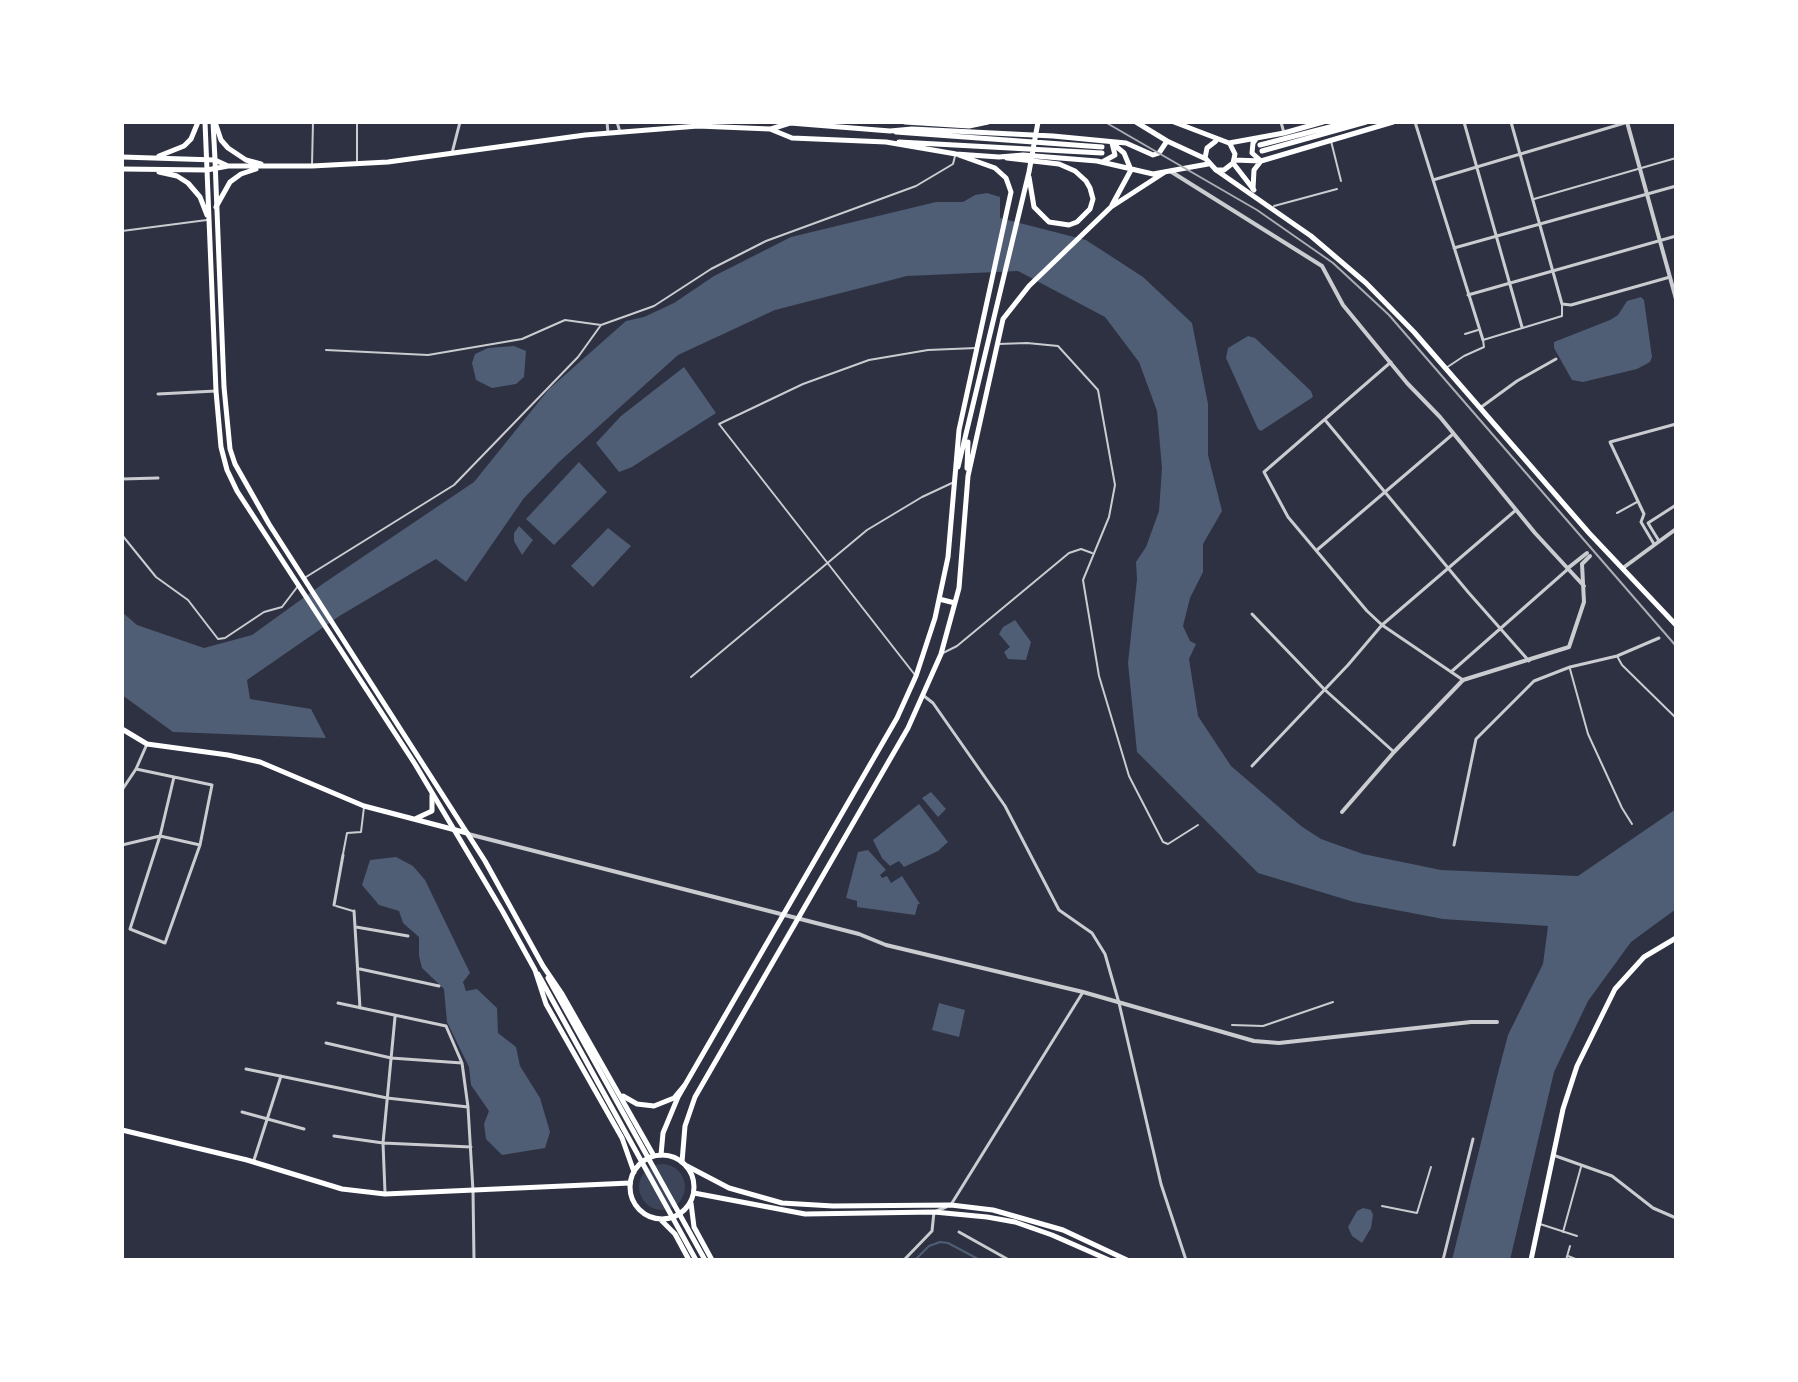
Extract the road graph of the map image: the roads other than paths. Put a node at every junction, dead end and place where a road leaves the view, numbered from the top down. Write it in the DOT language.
graph roads {
  1 [pos="198,122"];
  2 [pos="205,122"];
  3 [pos="214,122"];
  4 [pos="313,122"];
  5 [pos="357,122"];
  6 [pos="460,122"];
  7 [pos="607,122"];
  8 [pos="617,122"];
  9 [pos="821,122"];
  10 [pos="905,122"];
  11 [pos="988,122"];
  12 [pos="1038,122"];
  13 [pos="1136,122"];
  14 [pos="1174,122"];
  15 [pos="1281,122"];
  16 [pos="1323,122"];
  17 [pos="1349,122"];
  18 [pos="1366,122"];
  19 [pos="1393,122"];
  20 [pos="1415,122"];
  21 [pos="1464,122"];
  22 [pos="1511,122"];
  23 [pos="1627,122"];
  24 [pos="812,124"];
  25 [pos="770,129"];
  26 [pos="890,131"];
  27 [pos="620,132"];
  28 [pos="608,133"];
  29 [pos="1284,133"];
  30 [pos="1257,138"];
  31 [pos="1330,140"];
  32 [pos="1167,141"];
  33 [pos="1217,141"];
  34 [pos="886,142"];
  35 [pos="1111,142"];
  36 [pos="1229,143"];
  37 [pos="956,154"];
  38 [pos="1520,154"];
  39 [pos="452,155"];
  40 [pos="122,156"];
  41 [pos="999,157"];
  42 [pos="1676,158"];
  43 [pos="207,160"];
  44 [pos="215,160"];
  45 [pos="1097,161"];
  46 [pos="1261,161"];
  47 [pos="1207,162"];
  48 [pos="1234,162"];
  49 [pos="357,164"];
  50 [pos="228,166"];
  51 [pos="270,166"];
  52 [pos="312,166"];
  53 [pos="1477,167"];
  54 [pos="1641,168"];
  55 [pos="122,169"];
  56 [pos="215,169"];
  57 [pos="207,170"];
  58 [pos="1131,170"];
  59 [pos="1216,170"];
  60 [pos="1029,172"];
  61 [pos="1168,172"];
  62 [pos="1433,180"];
  63 [pos="1341,181"];
  64 [pos="1676,186"];
  65 [pos="1253,189"];
  66 [pos="1337,189"];
  67 [pos="1648,194"];
  68 [pos="1532,199"];
  69 [pos="1266,205"];
  70 [pos="1111,207"];
  71 [pos="216,208"];
  72 [pos="209,220"];
  73 [pos="1540,224"];
  74 [pos="122,231"];
  75 [pos="1497,236"];
  76 [pos="1676,236"];
  77 [pos="1660,242"];
  78 [pos="1454,248"];
  79 [pos="1553,272"];
  80 [pos="1670,277"];
  81 [pos="1510,283"];
  82 [pos="1468,295"];
  83 [pos="1676,299"];
  84 [pos="1562,304"];
  85 [pos="985,315"];
  86 [pos="1003,319"];
  87 [pos="601,325"];
  88 [pos="1522,327"];
  89 [pos="1479,330"];
  90 [pos="1465,334"];
  91 [pos="1483,340"];
  92 [pos="997,344"];
  93 [pos="978,348"];
  94 [pos="326,350"];
  95 [pos="1556,359"];
  96 [pos="1391,362"];
  97 [pos="1446,368"];
  98 [pos="216,391"];
  99 [pos="158,394"];
  100 [pos="1480,408"];
  101 [pos="1325,420"];
  102 [pos="1676,424"];
  103 [pos="968,427"];
  104 [pos="1453,434"];
  105 [pos="968,476"];
  106 [pos="158,478"];
  107 [pos="122,479"];
  108 [pos="956,479"];
  109 [pos="1385,492"];
  110 [pos="1638,502"];
  111 [pos="1676,505"];
  112 [pos="1516,510"];
  113 [pos="1617,513"];
  114 [pos="1676,529"];
  115 [pos="122,535"];
  116 [pos="1656,543"];
  117 [pos="1317,550"];
  118 [pos="1093,553"];
  119 [pos="827,562"];
  120 [pos="1448,568"];
  121 [pos="1568,568"];
  122 [pos="1623,568"];
  123 [pos="305,578"];
  124 [pos="298,585"];
  125 [pos="1584,586"];
  126 [pos="939,599"];
  127 [pos="955,603"];
  128 [pos="1252,614"];
  129 [pos="1382,625"];
  130 [pos="1676,625"];
  131 [pos="1500,627"];
  132 [pos="1659,638"];
  133 [pos="941,654"];
  134 [pos="1617,656"];
  135 [pos="1529,661"];
  136 [pos="1570,667"];
  137 [pos="1451,672"];
  138 [pos="916,676"];
  139 [pos="691,677"];
  140 [pos="1463,680"];
  141 [pos="1324,689"];
  142 [pos="924,695"];
  143 [pos="1676,718"];
  144 [pos="122,729"];
  145 [pos="147,744"];
  146 [pos="1394,752"];
  147 [pos="1252,766"];
  148 [pos="136,769"];
  149 [pos="174,777"];
  150 [pos="122,790"];
  151 [pos="432,794"];
  152 [pos="364,806"];
  153 [pos="1342,812"];
  154 [pos="415,819"];
  155 [pos="1632,824"];
  156 [pos="1198,825"];
  157 [pos="452,829"];
  158 [pos="468,834"];
  159 [pos="160,836"];
  160 [pos="122,845"];
  161 [pos="200,845"];
  162 [pos="1454,845"];
  163 [pos="343,855"];
  164 [pos="334,905"];
  165 [pos="354,911"];
  166 [pos="782,915"];
  167 [pos="798,919"];
  168 [pos="356,927"];
  169 [pos="408,936"];
  170 [pos="1676,938"];
  171 [pos="543,966"];
  172 [pos="360,969"];
  173 [pos="535,970"];
  174 [pos="439,986"];
  175 [pos="1083,992"];
  176 [pos="555,1000"];
  177 [pos="1333,1002"];
  178 [pos="338,1003"];
  179 [pos="1119,1003"];
  180 [pos="360,1008"];
  181 [pos="395,1017"];
  182 [pos="1497,1022"];
  183 [pos="1232,1025"];
  184 [pos="326,1043"];
  185 [pos="391,1058"];
  186 [pos="462,1063"];
  187 [pos="698,1063"];
  188 [pos="246,1069"];
  189 [pos="711,1070"];
  190 [pos="281,1076"];
  191 [pos="684,1086"];
  192 [pos="618,1091"];
  193 [pos="387,1098"];
  194 [pos="468,1107"];
  195 [pos="242,1112"];
  196 [pos="267,1119"];
  197 [pos="304,1129"];
  198 [pos="122,1130"];
  199 [pos="334,1136"];
  200 [pos="1473,1139"];
  201 [pos="383,1143"];
  202 [pos="471,1147"];
  203 [pos="661,1155"];
  204 [pos="1553,1155"];
  205 [pos="654,1156"];
  206 [pos="254,1162"];
  207 [pos="684,1164"];
  208 [pos="1582,1165"];
  209 [pos="1431,1167"];
  210 [pos="634,1172"];
  211 [pos="630,1183"];
  212 [pos="473,1191"];
  213 [pos="694,1193"];
  214 [pos="385,1194"];
  215 [pos="691,1203"];
  216 [pos="951,1205"];
  217 [pos="1382,1206"];
  218 [pos="934,1212"];
  219 [pos="1676,1218"];
  220 [pos="661,1219"];
  221 [pos="1539,1224"];
  222 [pos="959,1232"];
  223 [pos="1563,1232"];
  224 [pos="1577,1236"];
  225 [pos="1570,1246"];
  226 [pos="1567,1258"];
  227 [pos="474,1260"];
  228 [pos="689,1260"];
  229 [pos="696,1260"];
  230 [pos="705,1260"];
  231 [pos="712,1260"];
  232 [pos="904,1260"];
  233 [pos="1009,1260"];
  234 [pos="1109,1260"];
  235 [pos="1127,1260"];
  236 [pos="1186,1260"];
  237 [pos="1443,1260"];
  238 [pos="1531,1260"];
  239 [pos="1578,1260"];
  1 -- 40 [label="main road"];
  2 -- 43 [label="main road"];
  3 -- 44 [label="main road"];
  3 -- 51 [label="main road"];
  4 -- 52 [label="lane"];
  5 -- 49 [label="lane"];
  6 -- 39 [label="street"];
  7 -- 28 [label="street"];
  8 -- 27 [label="street"];
  9 -- 24 [label="main road"];
  10 -- 11 [label="main road"];
  12 -- 60 [label="main road"];
  13 -- 32 [label="main road"];
  14 -- 33 [label="main road"];
  15 -- 29 [label="street"];
  16 -- 29 [label="main road"];
  17 -- 18 [label="main road"];
  19 -- 31 [label="main road"];
  20 -- 62 [label="street"];
  21 -- 53 [label="street"];
  22 -- 38 [label="street"];
  23 -- 38 [label="street"];
  23 -- 54 [label="street"];
  24 -- 25 [label="main road"];
  24 -- 26 [label="main road"];
  25 -- 27 [label="main road"];
  25 -- 34 [label="main road"];
  26 -- 34 [label="main road"];
  26 -- 35 [label="main road"];
  27 -- 28 [label="main road"];
  28 -- 39 [label="main road"];
  29 -- 30 [label="main road"];
  30 -- 36 [label="main road"];
  30 -- 46 [label="main road"];
  31 -- 46 [label="main road"];
  31 -- 63 [label="lane"];
  32 -- 35 [label="main road"];
  32 -- 47 [label="main road"];
  33 -- 36 [label="main road"];
  33 -- 47 [label="main road"];
  34 -- 37 [label="main road"];
  35 -- 45 [label="main road"];
  35 -- 58 [label="main road"];
  36 -- 48 [label="main road"];
  37 -- 41 [label="main road"];
  37 -- 85 [label="main road"];
  37 -- 87 [label="lane"];
  38 -- 53 [label="street"];
  38 -- 68 [label="street"];
  39 -- 49 [label="main road"];
  40 -- 43 [label="main road"];
  41 -- 45 [label="main road"];
  41 -- 60 [label="main road"];
  42 -- 54 [label="lane"];
  43 -- 44 [label="main road"];
  43 -- 57 [label="main road"];
  44 -- 50 [label="main road"];
  44 -- 56 [label="main road"];
  45 -- 58 [label="main road"];
  46 -- 48 [label="main road"];
  46 -- 65 [label="main road"];
  47 -- 59 [label="main road"];
  47 -- 61 [label="main road"];
  48 -- 59 [label="main road"];
  48 -- 65 [label="main road"];
  49 -- 52 [label="main road"];
  50 -- 51 [label="main road"];
  50 -- 56 [label="main road"];
  51 -- 52 [label="main road"];
  51 -- 71 [label="main road"];
  53 -- 62 [label="street"];
  53 -- 75 [label="street"];
  54 -- 67 [label="street"];
  54 -- 68 [label="lane"];
  55 -- 57 [label="main road"];
  55 -- 72 [label="main road"];
  56 -- 57 [label="main road"];
  56 -- 71 [label="main road"];
  57 -- 72 [label="main road"];
  58 -- 61 [label="main road"];
  58 -- 70 [label="main road"];
  59 -- 69 [label="main road"];
  60 -- 103 [label="main road"];
  61 -- 70 [label="main road"];
  61 -- 96 [label="street"];
  62 -- 78 [label="street"];
  64 -- 67 [label="street"];
  65 -- 69 [label="main road"];
  66 -- 69 [label="lane"];
  67 -- 73 [label="street"];
  67 -- 77 [label="street"];
  68 -- 73 [label="street"];
  69 -- 97 [label="main road"];
  70 -- 86 [label="main road"];
  71 -- 123 [label="main road"];
  72 -- 74 [label="lane"];
  72 -- 98 [label="main road"];
  73 -- 75 [label="street"];
  73 -- 79 [label="street"];
  75 -- 78 [label="street"];
  75 -- 81 [label="street"];
  76 -- 77 [label="street"];
  77 -- 79 [label="street"];
  77 -- 80 [label="street"];
  78 -- 82 [label="street"];
  79 -- 81 [label="street"];
  79 -- 84 [label="street"];
  80 -- 83 [label="street"];
  80 -- 84 [label="street"];
  81 -- 82 [label="street"];
  81 -- 88 [label="street"];
  82 -- 89 [label="street"];
  84 -- 88 [label="lane"];
  85 -- 86 [label="main road"];
  85 -- 93 [label="main road"];
  86 -- 92 [label="main road"];
  87 -- 94 [label="lane"];
  87 -- 123 [label="lane"];
  88 -- 91 [label="lane"];
  89 -- 90 [label="lane"];
  89 -- 91 [label="street"];
  91 -- 97 [label="lane"];
  92 -- 105 [label="main road"];
  92 -- 118 [label="lane"];
  93 -- 108 [label="main road"];
  93 -- 119 [label="lane"];
  95 -- 100 [label="street"];
  96 -- 101 [label="street"];
  96 -- 104 [label="street"];
  97 -- 100 [label="main road"];
  98 -- 99 [label="street"];
  98 -- 124 [label="main road"];
  100 -- 122 [label="main road"];
  101 -- 109 [label="street"];
  101 -- 117 [label="street"];
  102 -- 110 [label="street"];
  103 -- 105 [label="main road"];
  103 -- 108 [label="main road"];
  104 -- 109 [label="street"];
  104 -- 112 [label="street"];
  105 -- 127 [label="main road"];
  106 -- 107 [label="street"];
  108 -- 119 [label="lane"];
  108 -- 126 [label="main road"];
  109 -- 117 [label="street"];
  109 -- 120 [label="street"];
  110 -- 113 [label="lane"];
  110 -- 116 [label="street"];
  111 -- 116 [label="street"];
  112 -- 120 [label="street"];
  112 -- 121 [label="street"];
  114 -- 116 [label="street"];
  115 -- 124 [label="lane"];
  116 -- 122 [label="street"];
  117 -- 129 [label="street"];
  118 -- 133 [label="lane"];
  118 -- 156 [label="lane"];
  119 -- 138 [label="lane"];
  119 -- 139 [label="lane"];
  120 -- 129 [label="street"];
  120 -- 131 [label="street"];
  121 -- 125 [label="street"];
  121 -- 125 [label="street"];
  121 -- 131 [label="street"];
  122 -- 130 [label="main road"];
  123 -- 158 [label="main road"];
  124 -- 151 [label="main road"];
  125 -- 135 [label="street"];
  126 -- 127 [label="main road"];
  126 -- 138 [label="main road"];
  127 -- 133 [label="main road"];
  128 -- 141 [label="street"];
  129 -- 137 [label="street"];
  129 -- 141 [label="street"];
  131 -- 135 [label="street"];
  131 -- 137 [label="street"];
  132 -- 134 [label="street"];
  133 -- 142 [label="main road"];
  134 -- 136 [label="street"];
  134 -- 143 [label="lane"];
  135 -- 140 [label="street"];
  136 -- 155 [label="lane"];
  136 -- 162 [label="street"];
  137 -- 140 [label="street"];
  138 -- 166 [label="main road"];
  140 -- 146 [label="street"];
  141 -- 146 [label="street"];
  141 -- 147 [label="street"];
  142 -- 167 [label="main road"];
  142 -- 179 [label="street"];
  144 -- 145 [label="main road"];
  145 -- 148 [label="street"];
  145 -- 152 [label="main road"];
  146 -- 153 [label="street"];
  148 -- 149 [label="street"];
  148 -- 150 [label="street"];
  149 -- 159 [label="street"];
  149 -- 161 [label="street"];
  151 -- 154 [label="main road"];
  151 -- 157 [label="main road"];
  152 -- 154 [label="main road"];
  152 -- 163 [label="lane"];
  154 -- 157 [label="main road"];
  157 -- 158 [label="main road"];
  157 -- 173 [label="main road"];
  158 -- 166 [label="street"];
  158 -- 171 [label="main road"];
  159 -- 160 [label="street"];
  159 -- 161 [label="street"];
  159 -- 161 [label="street"];
  163 -- 164 [label="street"];
  164 -- 165 [label="lane"];
  165 -- 168 [label="street"];
  166 -- 167 [label="street"];
  166 -- 187 [label="main road"];
  167 -- 175 [label="street"];
  167 -- 189 [label="main road"];
  168 -- 169 [label="street"];
  168 -- 172 [label="street"];
  170 -- 204 [label="main road"];
  171 -- 176 [label="main road"];
  171 -- 192 [label="main road"];
  172 -- 174 [label="street"];
  172 -- 180 [label="street"];
  173 -- 176 [label="main road"];
  173 -- 210 [label="main road"];
  175 -- 179 [label="street"];
  175 -- 216 [label="street"];
  176 -- 229 [label="main road"];
  176 -- 230 [label="main road"];
  177 -- 183 [label="lane"];
  178 -- 180 [label="street"];
  179 -- 182 [label="street"];
  179 -- 236 [label="street"];
  180 -- 181 [label="street"];
  181 -- 185 [label="street"];
  181 -- 186 [label="street"];
  184 -- 185 [label="street"];
  185 -- 186 [label="street"];
  185 -- 193 [label="street"];
  186 -- 194 [label="street"];
  187 -- 189 [label="main road"];
  187 -- 191 [label="main road"];
  188 -- 190 [label="street"];
  189 -- 207 [label="main road"];
  190 -- 193 [label="street"];
  190 -- 196 [label="street"];
  191 -- 192 [label="main road"];
  191 -- 203 [label="main road"];
  192 -- 205 [label="main road"];
  193 -- 194 [label="street"];
  193 -- 201 [label="street"];
  194 -- 202 [label="street"];
  195 -- 196 [label="street"];
  196 -- 197 [label="street"];
  196 -- 206 [label="street"];
  198 -- 206 [label="main road"];
  199 -- 201 [label="street"];
  200 -- 237 [label="street"];
  201 -- 202 [label="street"];
  201 -- 214 [label="street"];
  202 -- 212 [label="street"];
  203 -- 205 [label="main road"];
  203 -- 207 [label="main road"];
  204 -- 208 [label="street"];
  204 -- 221 [label="main road"];
  205 -- 210 [label="main road"];
  206 -- 214 [label="main road"];
  207 -- 213 [label="main road"];
  207 -- 216 [label="main road"];
  208 -- 219 [label="street"];
  208 -- 223 [label="lane"];
  209 -- 217 [label="lane"];
  210 -- 211 [label="main road"];
  211 -- 212 [label="main road"];
  211 -- 220 [label="main road"];
  212 -- 214 [label="main road"];
  212 -- 227 [label="street"];
  213 -- 215 [label="main road"];
  213 -- 218 [label="main road"];
  215 -- 220 [label="main road"];
  215 -- 231 [label="main road"];
  216 -- 218 [label="street"];
  216 -- 235 [label="main road"];
  218 -- 232 [label="street"];
  218 -- 234 [label="main road"];
  220 -- 228 [label="main road"];
  221 -- 223 [label="lane"];
  221 -- 238 [label="main road"];
  222 -- 233 [label="street"];
  223 -- 224 [label="lane"];
  225 -- 226 [label="lane"];
  226 -- 239 [label="lane"];
}
